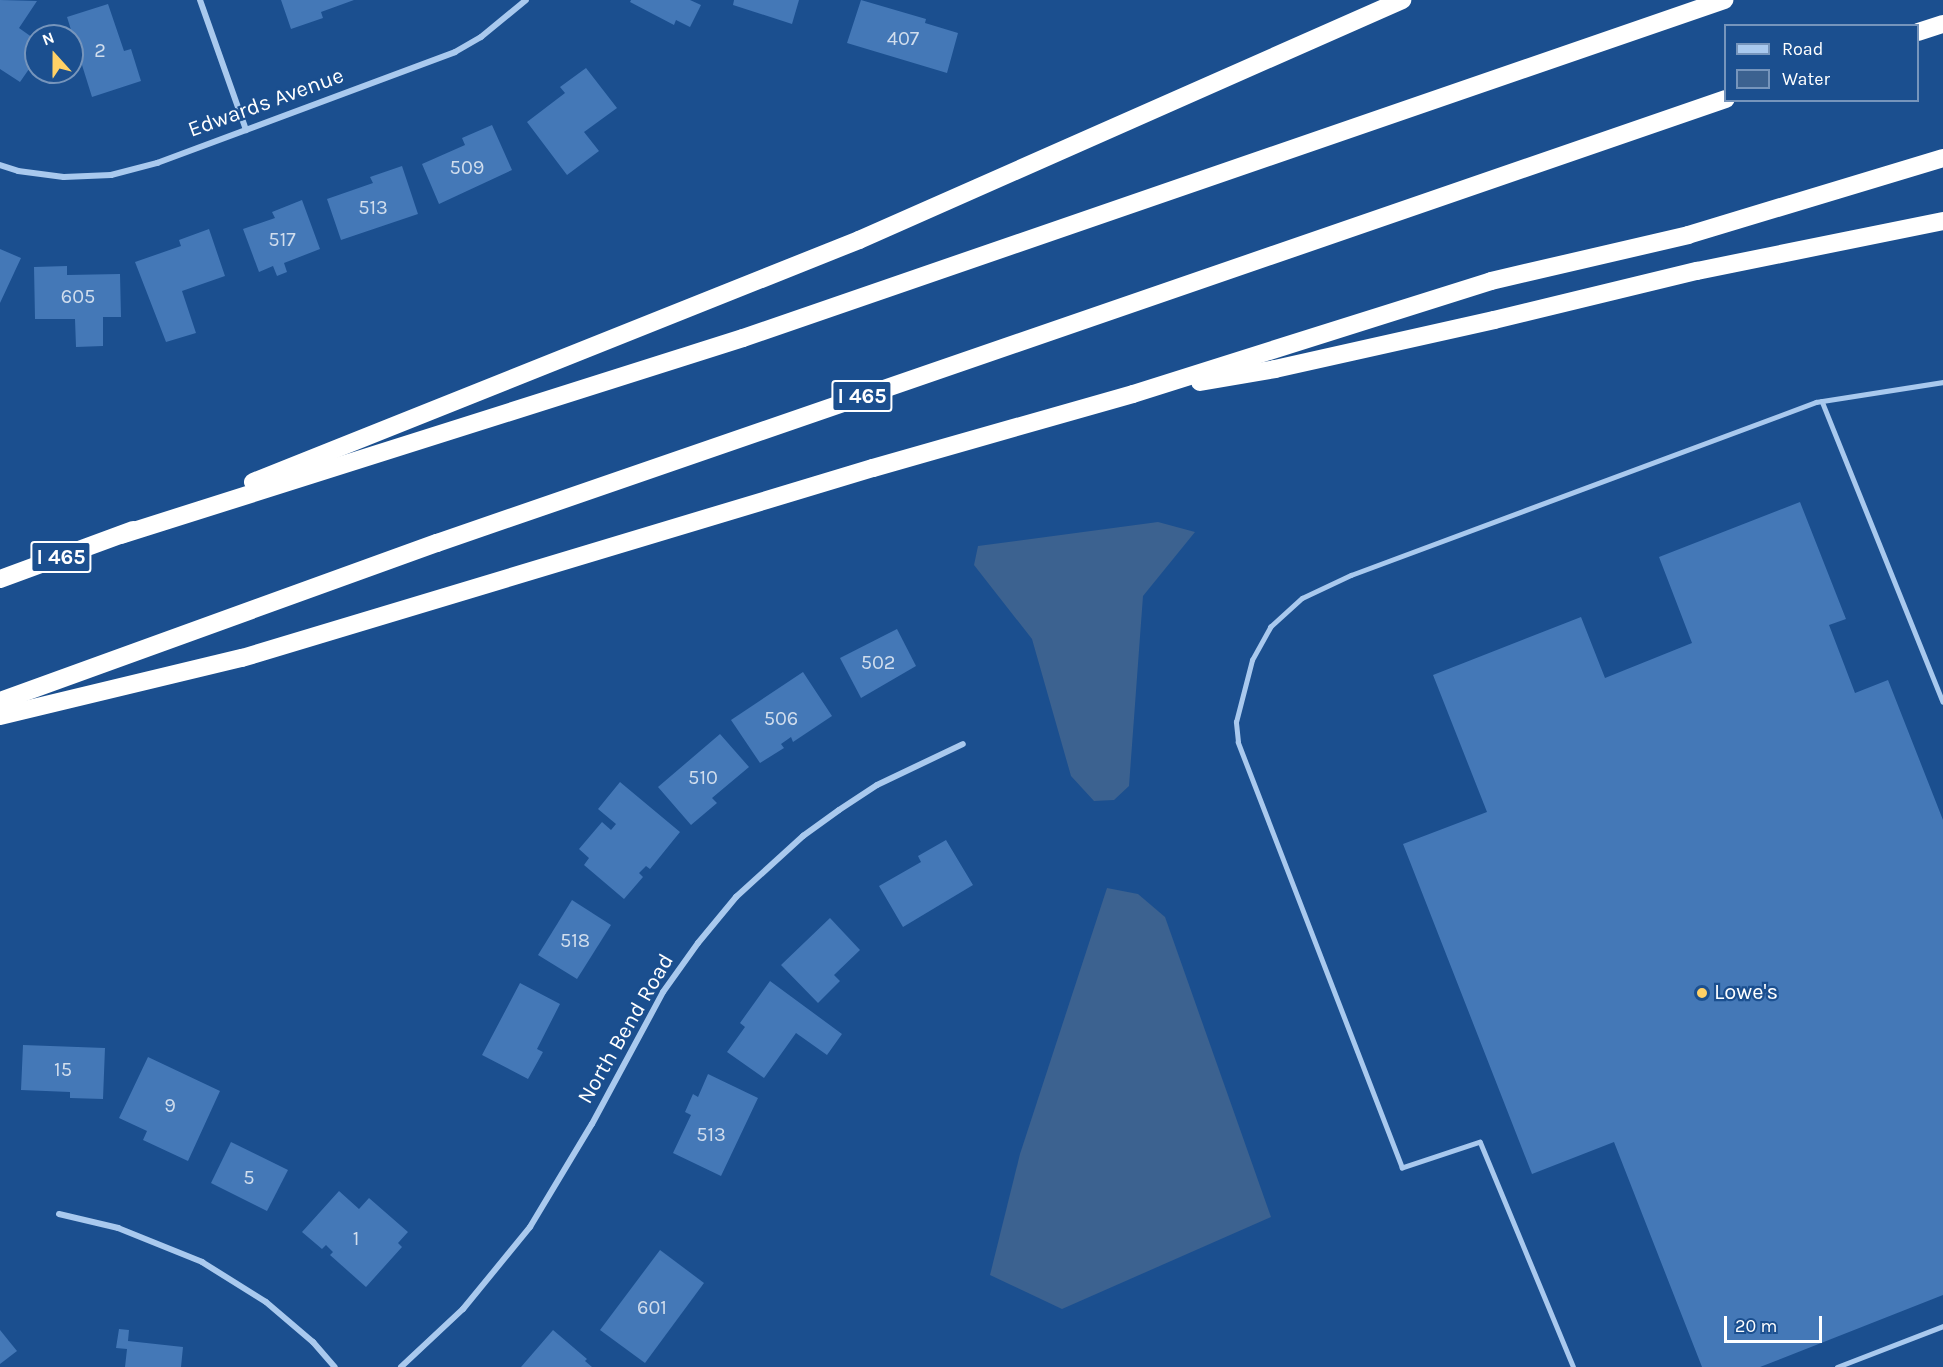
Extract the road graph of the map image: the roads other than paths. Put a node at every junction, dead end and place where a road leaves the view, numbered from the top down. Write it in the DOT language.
graph roads {
  1 [pos="200,0"];
  2 [pos="526,0"];
  3 [pos="1402,0"];
  4 [pos="1724,0"];
  5 [pos="1943,24"];
  6 [pos="1919,32"];
  7 [pos="1724,99"];
  8 [pos="246,130"];
  9 [pos="1943,158"];
  10 [pos="0,165"];
  11 [pos="1943,221"];
  12 [pos="1943,382"];
  13 [pos="1133,394"];
  14 [pos="1822,401"];
  15 [pos="121,535"];
  16 [pos="0,579"];
  17 [pos="0,701"];
  18 [pos="1943,702"];
  19 [pos="0,716"];
  20 [pos="963,744"];
  21 [pos="59,1214"];
  22 [pos="1943,1326"];
  23 [pos="335,1367"];
  24 [pos="401,1367"];
  25 [pos="1573,1367"];
  26 [pos="1837,1367"];
  1 -- 8 [label="street"];
  2 -- 8 [label="street, Edwards Avenue"];
  3 -- 15 [label="highway"];
  4 -- 15 [label="highway, I 465"];
  5 -- 6 [label="highway"];
  7 -- 17 [label="highway, I 465"];
  8 -- 10 [label="street, Edwards Avenue"];
  9 -- 13 [label="highway"];
  11 -- 13 [label="highway"];
  12 -- 14 [label="lane"];
  13 -- 19 [label="highway"];
  14 -- 18 [label="lane"];
  14 -- 25 [label="lane"];
  15 -- 16 [label="highway, I 465"];
  20 -- 24 [label="street, North Bend Road"];
  21 -- 23 [label="street"];
  22 -- 26 [label="lane"];
}
